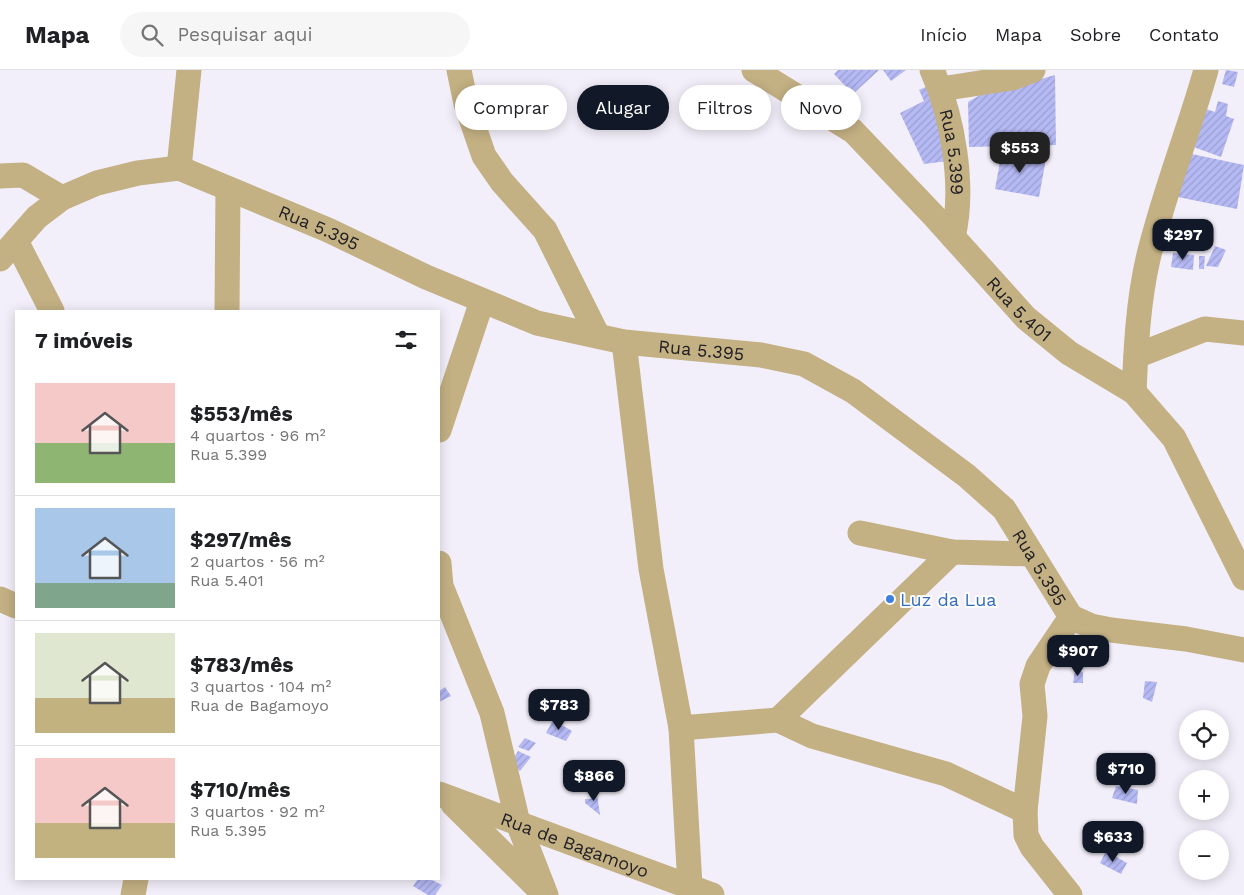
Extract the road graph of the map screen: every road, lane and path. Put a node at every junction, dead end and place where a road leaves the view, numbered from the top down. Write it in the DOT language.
graph roads {
  1 [pos="189,70"];
  2 [pos="459,70"];
  3 [pos="754,70"];
  4 [pos="1033,70"];
  5 [pos="1205,70"];
  6 [pos="937,80"];
  7 [pos="178,168"];
  8 [pos="0,176"];
  9 [pos="228,188"];
  10 [pos="62,198"];
  11 [pos="953,238"];
  12 [pos="8,250"];
  13 [pos="482,301"];
  14 [pos="51,310"];
  15 [pos="228,310"];
  16 [pos="1244,333"];
  17 [pos="598,336"];
  18 [pos="624,342"];
  19 [pos="1136,356"];
  20 [pos="1134,392"];
  21 [pos="440,427"];
  22 [pos="860,533"];
  23 [pos="952,552"];
  24 [pos="1032,554"];
  25 [pos="1244,578"];
  26 [pos="440,581"];
  27 [pos="0,599"];
  28 [pos="15,606"];
  29 [pos="1071,617"];
  30 [pos="1244,650"];
  31 [pos="778,720"];
  32 [pos="681,728"];
  33 [pos="443,796"];
  34 [pos="1025,811"];
  35 [pos="518,823"];
  36 [pos="136,880"];
  37 [pos="701,891"];
  38 [pos="133,895"];
  39 [pos="545,895"];
  40 [pos="1070,895"];
  1 -- 7 [label="street"];
  2 -- 17 [label="street"];
  3 -- 11 [label="street, Rua 5.401"];
  4 -- 6 [label="street"];
  5 -- 19 [label="street"];
  6 -- 11 [label="street, Rua 5.399"];
  7 -- 9 [label="street, Rua 5.395"];
  7 -- 10 [label="street"];
  8 -- 10 [label="street"];
  9 -- 13 [label="street, Rua 5.395"];
  9 -- 15 [label="street"];
  10 -- 12 [label="street"];
  11 -- 20 [label="street, Rua 5.401"];
  12 -- 14 [label="street"];
  13 -- 17 [label="street, Rua 5.395"];
  13 -- 21 [label="street"];
  16 -- 19 [label="street"];
  17 -- 18 [label="street, Rua 5.395"];
  18 -- 24 [label="street, Rua 5.395"];
  18 -- 32 [label="street"];
  19 -- 20 [label="street"];
  20 -- 25 [label="street, Rua 5.401"];
  22 -- 23 [label="street"];
  23 -- 24 [label="street"];
  23 -- 31 [label="street"];
  24 -- 29 [label="street, Rua 5.395"];
  26 -- 35 [label="street"];
  27 -- 28 [label="street"];
  29 -- 30 [label="street, Rua 5.395"];
  29 -- 34 [label="street"];
  31 -- 32 [label="street"];
  31 -- 34 [label="street"];
  32 -- 37 [label="street"];
  33 -- 35 [label="street, Rua de Bagamoyo"];
  33 -- 39 [label="street"];
  34 -- 40 [label="street"];
  35 -- 37 [label="street, Rua de Bagamoyo"];
  35 -- 39 [label="street"];
  36 -- 38 [label="street"];
}
